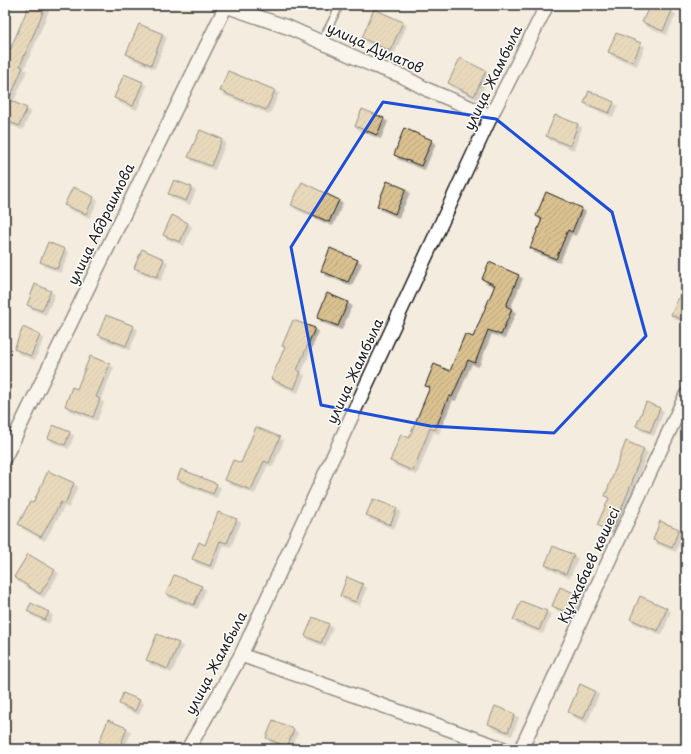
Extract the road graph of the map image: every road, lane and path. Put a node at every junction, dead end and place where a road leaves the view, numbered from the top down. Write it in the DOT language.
graph roads {
  1 [pos="224,5"];
  2 [pos="340,5"];
  3 [pos="547,5"];
  4 [pos="321,42"];
  5 [pos="491,116"];
  6 [pos="686,395"];
  7 [pos="5,457"];
  8 [pos="241,655"];
  9 [pos="188,749"];
  10 [pos="504,749"];
  11 [pos="520,749"];
  1 -- 4 [label="street, улица Дулатов"];
  1 -- 7 [label="street, улица Абдраимова"];
  2 -- 4 [label="lane"];
  3 -- 5 [label="street, улица Жамбыла"];
  4 -- 5 [label="street, улица Дулатов"];
  5 -- 8 [label="street, улица Жамбыла"];
  6 -- 11 [label="street, Құлжабаев көшесі"];
  8 -- 9 [label="street, улица Жамбыла"];
  8 -- 10 [label="street"];
}
